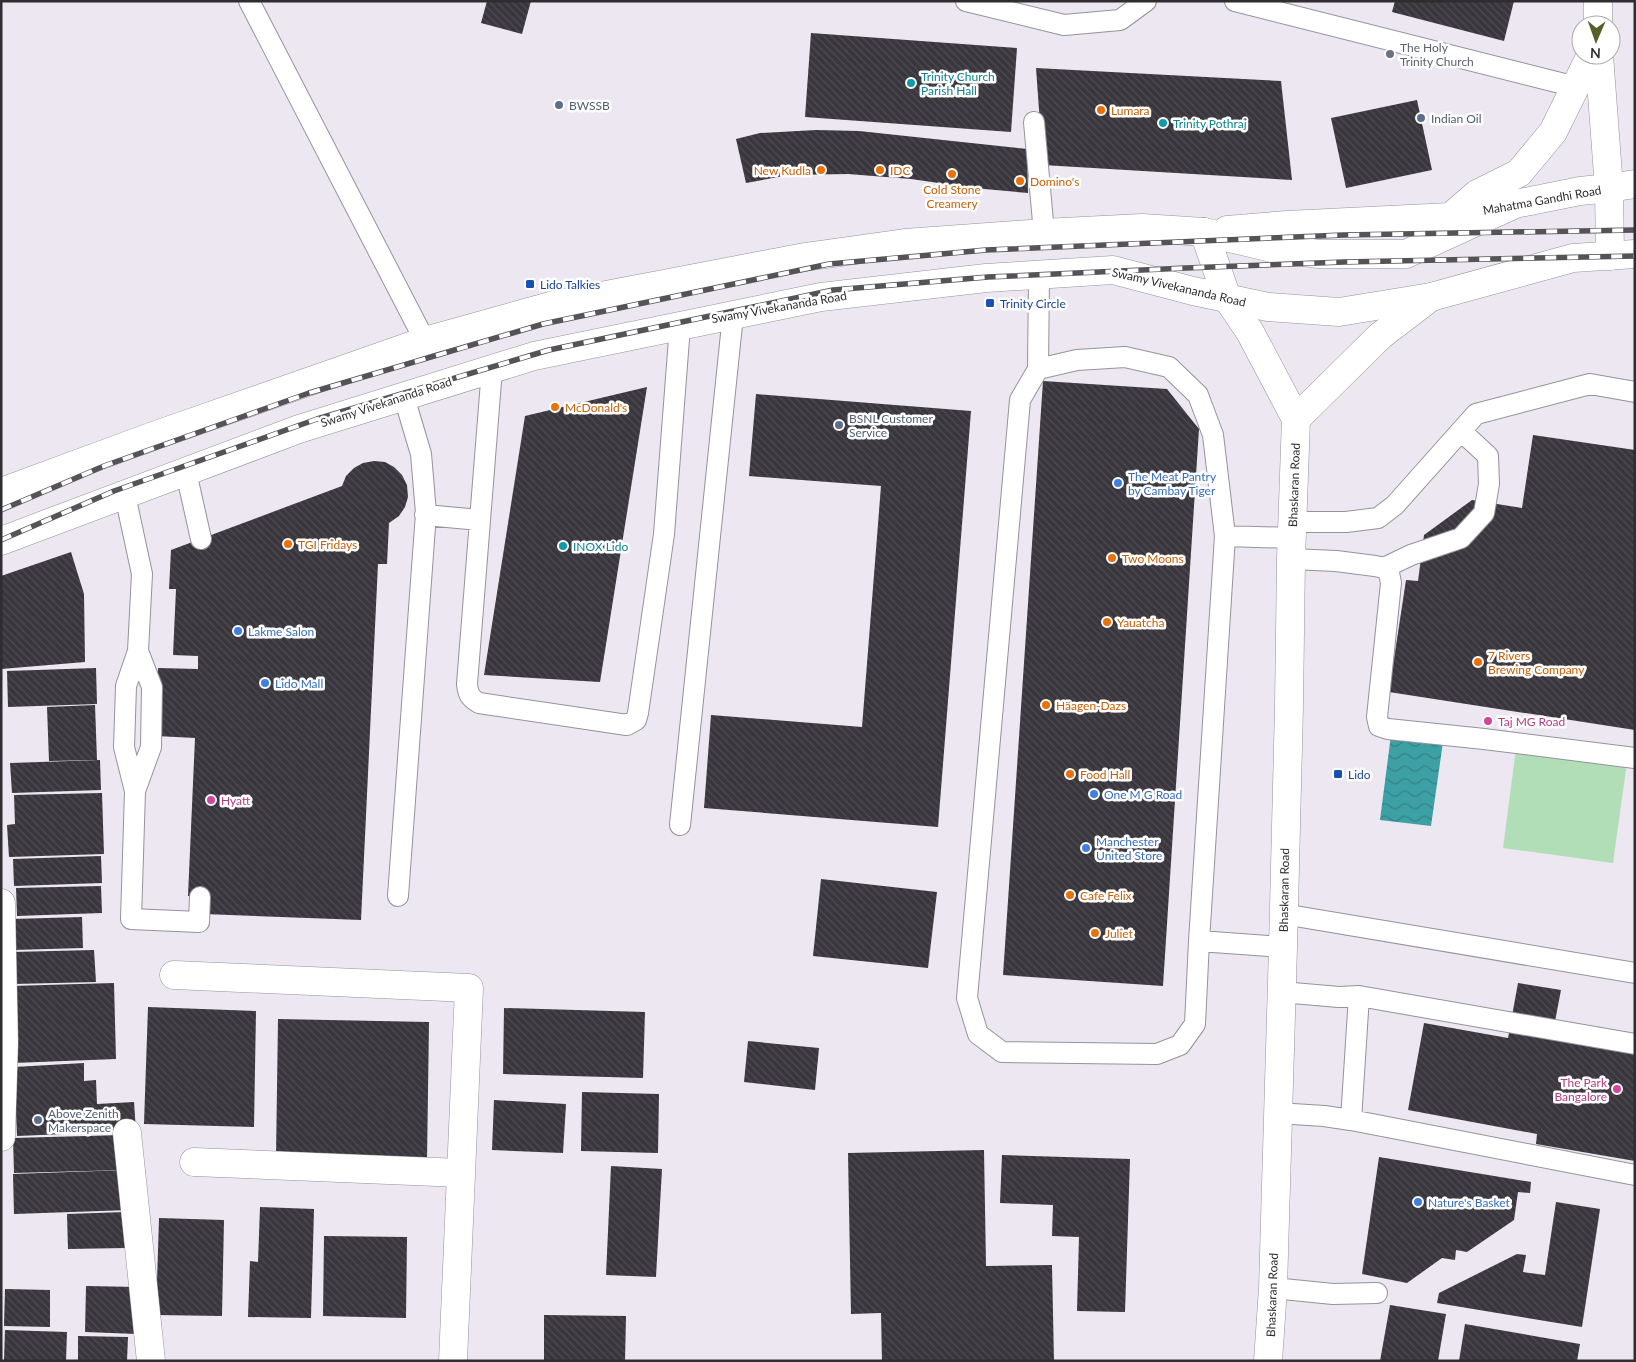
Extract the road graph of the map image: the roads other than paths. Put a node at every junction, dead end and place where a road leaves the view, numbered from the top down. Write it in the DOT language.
graph roads {
  1 [pos="249,1"];
  2 [pos="966,1"];
  3 [pos="1146,1"];
  4 [pos="1235,1"];
  5 [pos="1598,1"];
  6 [pos="1598,15"];
  7 [pos="1586,65"];
  8 [pos="1601,65"];
  9 [pos="1576,88"];
  10 [pos="1034,122"];
  11 [pos="1622,186"];
  12 [pos="1513,205"];
  13 [pos="1450,217"];
  14 [pos="1204,232"];
  15 [pos="1044,233"];
  16 [pos="1622,255"];
  17 [pos="1039,276"];
  18 [pos="1431,297"];
  19 [pos="1227,298"];
  20 [pos="733,315"];
  21 [pos="680,326"];
  22 [pos="425,341"];
  23 [pos="492,369"];
  24 [pos="1038,369"];
  25 [pos="1635,392"];
  26 [pos="404,397"];
  27 [pos="1296,419"];
  28 [pos="1461,431"];
  29 [pos="186,472"];
  30 [pos="1,492"];
  31 [pos="125,495"];
  32 [pos="426,516"];
  33 [pos="480,520"];
  34 [pos="1225,536"];
  35 [pos="201,539"];
  36 [pos="1292,540"];
  37 [pos="1,542"];
  38 [pos="1384,568"];
  39 [pos="138,651"];
  40 [pos="1635,758"];
  41 [pos="135,792"];
  42 [pos="680,825"];
  43 [pos="398,896"];
  44 [pos="200,897"];
  45 [pos="1,903"];
  46 [pos="1283,914"];
  47 [pos="1199,941"];
  48 [pos="1283,947"];
  49 [pos="1635,973"];
  50 [pos="174,976"];
  51 [pos="1281,992"];
  52 [pos="1359,996"];
  53 [pos="1635,1044"];
  54 [pos="1277,1113"];
  55 [pos="1341,1119"];
  56 [pos="127,1133"];
  57 [pos="1,1137"];
  58 [pos="194,1162"];
  59 [pos="461,1173"];
  60 [pos="1635,1175"];
  61 [pos="1272,1288"];
  62 [pos="1378,1293"];
  63 [pos="151,1361"];
  64 [pos="453,1361"];
  65 [pos="1268,1361"];
  1 -- 22 [label="lane"];
  2 -- 3 [label="lane"];
  4 -- 9 [label="lane"];
  5 -- 6 [label="main road"];
  7 -- 9 [label="main road"];
  8 -- 11 [label="main road"];
  9 -- 13 [label="main road"];
  10 -- 15 [label="lane"];
  11 -- 12 [label="main road, Mahatma Gandhi Road"];
  11 -- 16 [label="main road"];
  12 -- 13 [label="main road, Mahatma Gandhi Road"];
  12 -- 14 [label="main road"];
  13 -- 14 [label="main road"];
  14 -- 15 [label="main road"];
  14 -- 19 [label="main road"];
  15 -- 22 [label="main road"];
  16 -- 18 [label="main road, Swamy Vivekananda Road"];
  17 -- 19 [label="main road, Swamy Vivekananda Road"];
  17 -- 20 [label="main road, Swamy Vivekananda Road"];
  17 -- 24 [label="lane"];
  18 -- 19 [label="main road, Swamy Vivekananda Road"];
  18 -- 27 [label="main road"];
  19 -- 27 [label="main road"];
  20 -- 21 [label="main road, Swamy Vivekananda Road"];
  20 -- 42 [label="lane"];
  21 -- 23 [label="main road, Swamy Vivekananda Road"];
  21 -- 33 [label="lane"];
  22 -- 30 [label="main road"];
  23 -- 26 [label="main road, Swamy Vivekananda Road"];
  23 -- 33 [label="lane"];
  24 -- 34 [label="lane"];
  24 -- 47 [label="lane"];
  25 -- 28 [label="lane"];
  26 -- 29 [label="main road, Swamy Vivekananda Road"];
  26 -- 32 [label="lane"];
  27 -- 36 [label="main road, Bhaskaran Road"];
  28 -- 36 [label="lane"];
  28 -- 38 [label="lane"];
  29 -- 31 [label="main road, Swamy Vivekananda Road"];
  29 -- 35 [label="lane"];
  31 -- 37 [label="main road, Swamy Vivekananda Road"];
  31 -- 39 [label="lane"];
  32 -- 33 [label="lane"];
  32 -- 43 [label="lane"];
  34 -- 36 [label="lane"];
  34 -- 47 [label="lane"];
  36 -- 38 [label="lane"];
  36 -- 46 [label="main road, Bhaskaran Road"];
  38 -- 40 [label="lane"];
  39 -- 41 [label="lane"];
  39 -- 41 [label="lane"];
  41 -- 44 [label="lane"];
  45 -- 57 [label="main road"];
  46 -- 48 [label="main road, Bhaskaran Road"];
  46 -- 49 [label="lane"];
  47 -- 48 [label="lane"];
  48 -- 51 [label="main road, Bhaskaran Road"];
  50 -- 59 [label="main road"];
  51 -- 52 [label="lane"];
  51 -- 54 [label="main road, Bhaskaran Road"];
  52 -- 53 [label="lane"];
  52 -- 55 [label="lane"];
  54 -- 55 [label="lane"];
  54 -- 61 [label="main road, Bhaskaran Road"];
  55 -- 60 [label="lane"];
  56 -- 63 [label="main road"];
  58 -- 59 [label="main road"];
  59 -- 64 [label="main road"];
  61 -- 62 [label="lane"];
  61 -- 65 [label="main road, Bhaskaran Road"];
}
